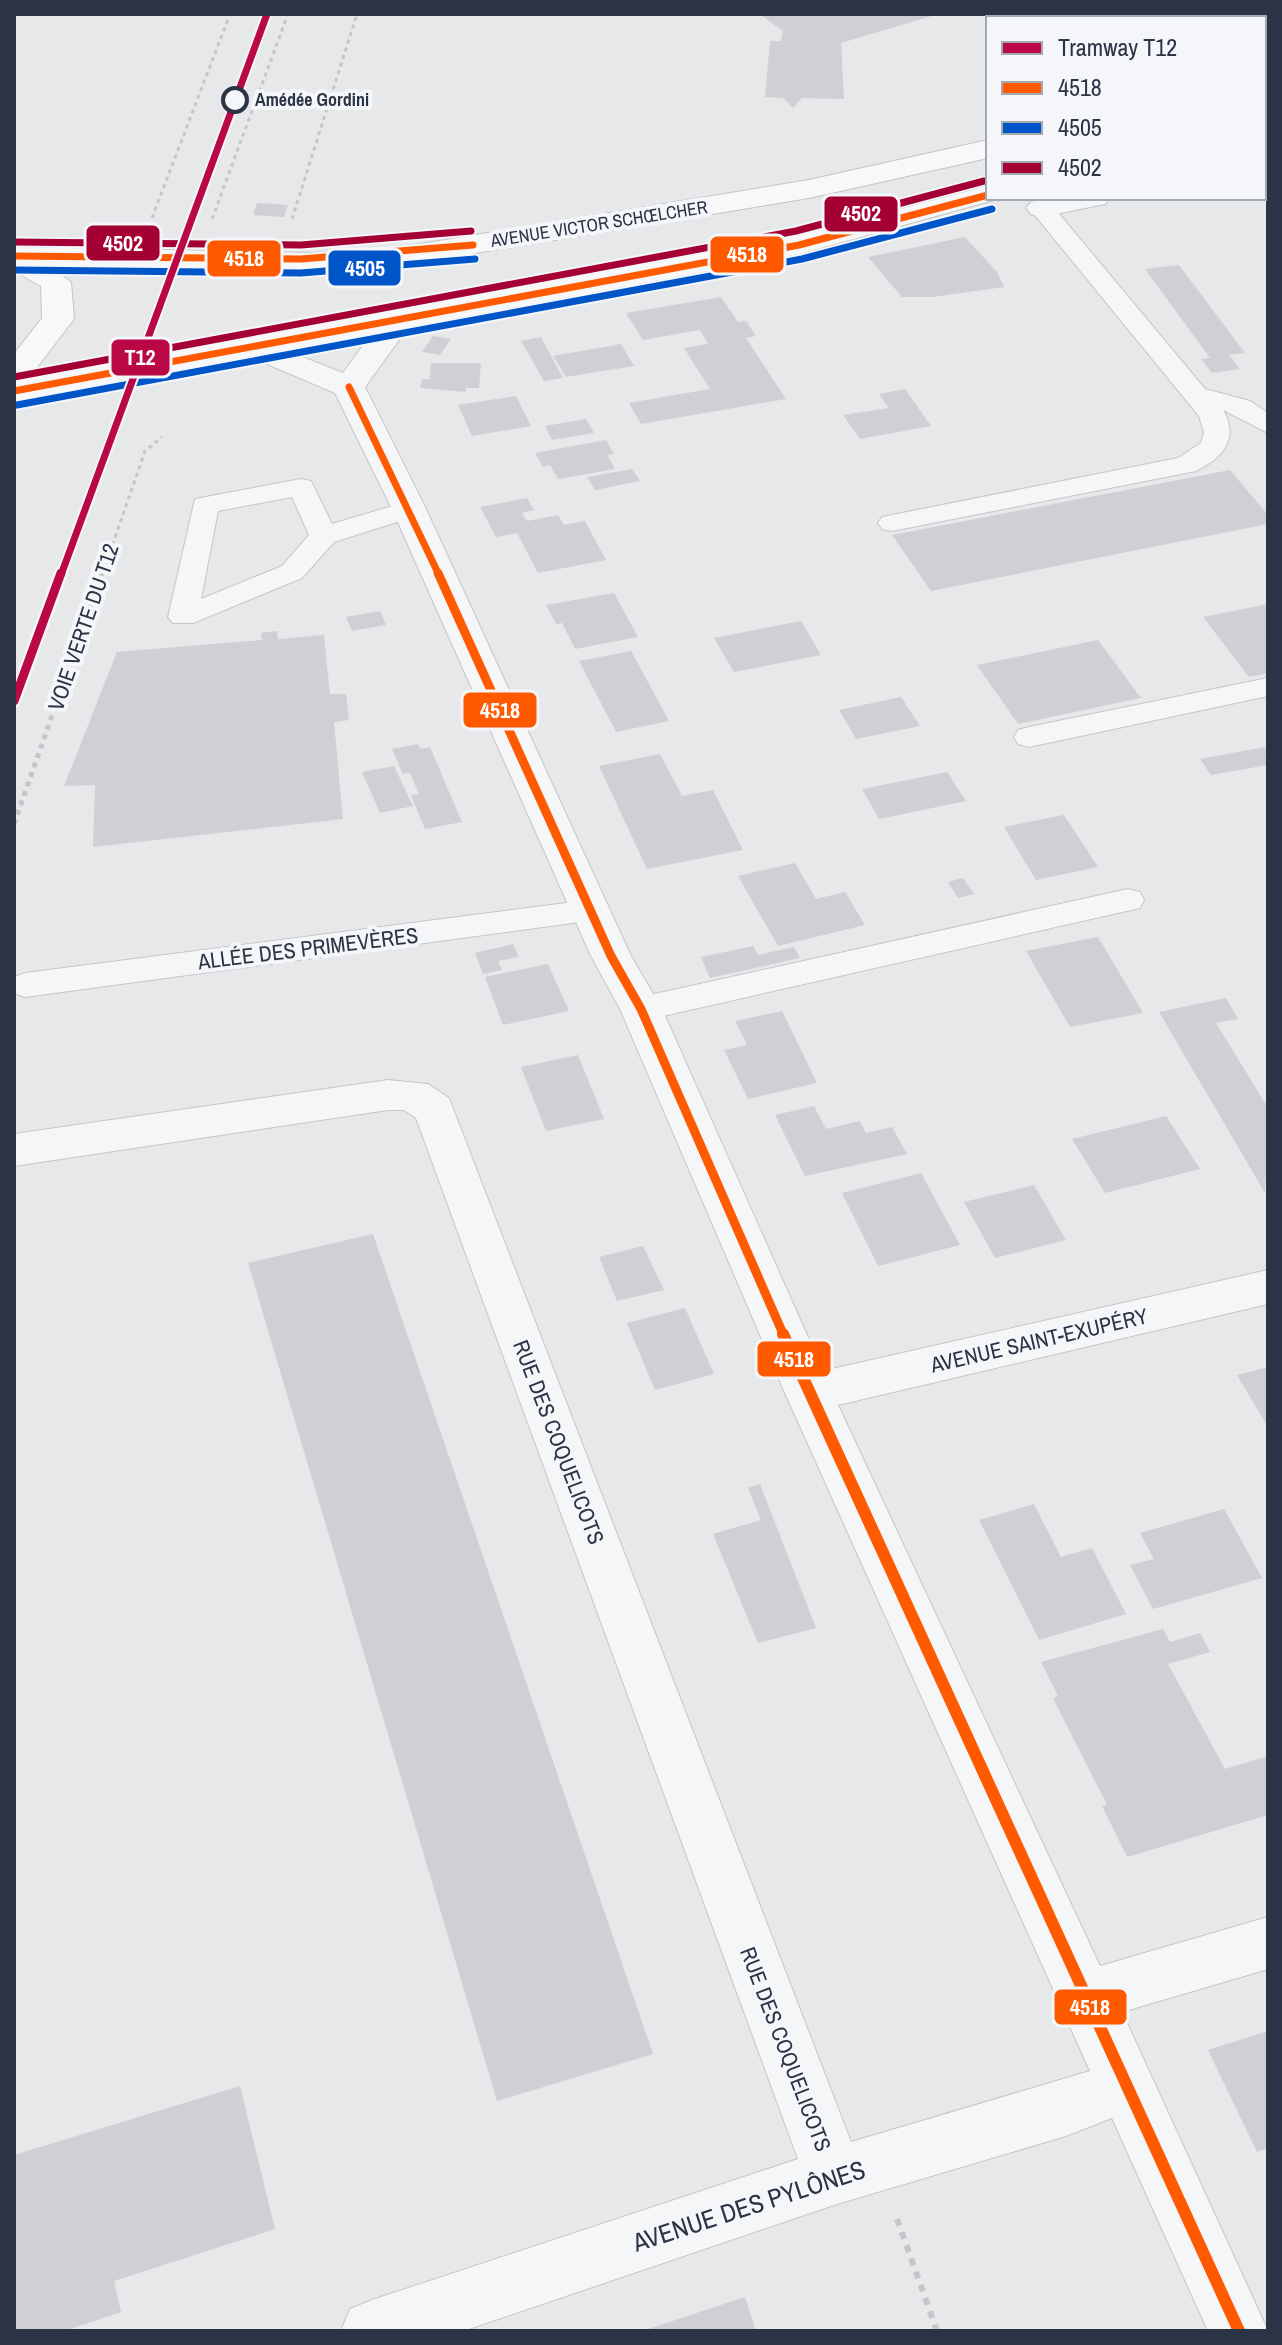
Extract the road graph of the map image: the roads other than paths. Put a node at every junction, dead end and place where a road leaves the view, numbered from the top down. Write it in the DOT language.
graph roads {
  1 [pos="986,149"];
  2 [pos="982,197"];
  3 [pos="1084,200"];
  4 [pos="1041,208"];
  5 [pos="14,257"];
  6 [pos="396,322"];
  7 [pos="257,348"];
  8 [pos="14,375"];
  9 [pos="349,387"];
  10 [pos="14,391"];
  11 [pos="1195,394"];
  12 [pos="1268,425"];
  13 [pos="409,509"];
  14 [pos="892,523"];
  15 [pos="324,536"];
  16 [pos="1268,687"];
  17 [pos="1029,737"];
  18 [pos="1128,900"];
  19 [pos="590,911"];
  20 [pos="25,985"];
  21 [pos="641,1009"];
  22 [pos="14,1150"];
  23 [pos="1268,1287"];
  24 [pos="809,1393"];
  25 [pos="1268,1943"];
  26 [pos="1085,1997"];
  27 [pos="1127,2085"];
  28 [pos="855,2170"];
  29 [pos="372,2331"];
  30 [pos="1239,2331"];
  1 -- 5 [label="main road, AVENUE VICTOR SCHŒLCHER"];
  2 -- 6 [label="main road"];
  3 -- 4 [label="street"];
  4 -- 11 [label="lane"];
  5 -- 8 [label="main road"];
  6 -- 7 [label="main road"];
  6 -- 9 [label="street"];
  7 -- 9 [label="street"];
  7 -- 10 [label="main road"];
  9 -- 13 [label="street"];
  11 -- 12 [label="lane"];
  11 -- 14 [label="lane"];
  13 -- 15 [label="lane"];
  13 -- 19 [label="street"];
  15 -- 15 [label="lane"];
  16 -- 17 [label="lane"];
  18 -- 21 [label="lane"];
  19 -- 20 [label="lane, ALLÉE DES PRIMEVÈRES"];
  19 -- 21 [label="street"];
  21 -- 24 [label="street"];
  22 -- 28 [label="street, RUE DES COQUELICOTS"];
  23 -- 24 [label="street, AVENUE SAINT-EXUPÉRY"];
  24 -- 26 [label="street"];
  25 -- 26 [label="street"];
  26 -- 27 [label="street"];
  27 -- 28 [label="street, AVENUE DES PYLÔNES"];
  27 -- 30 [label="street"];
  28 -- 29 [label="street, AVENUE DES PYLÔNES"];
}
